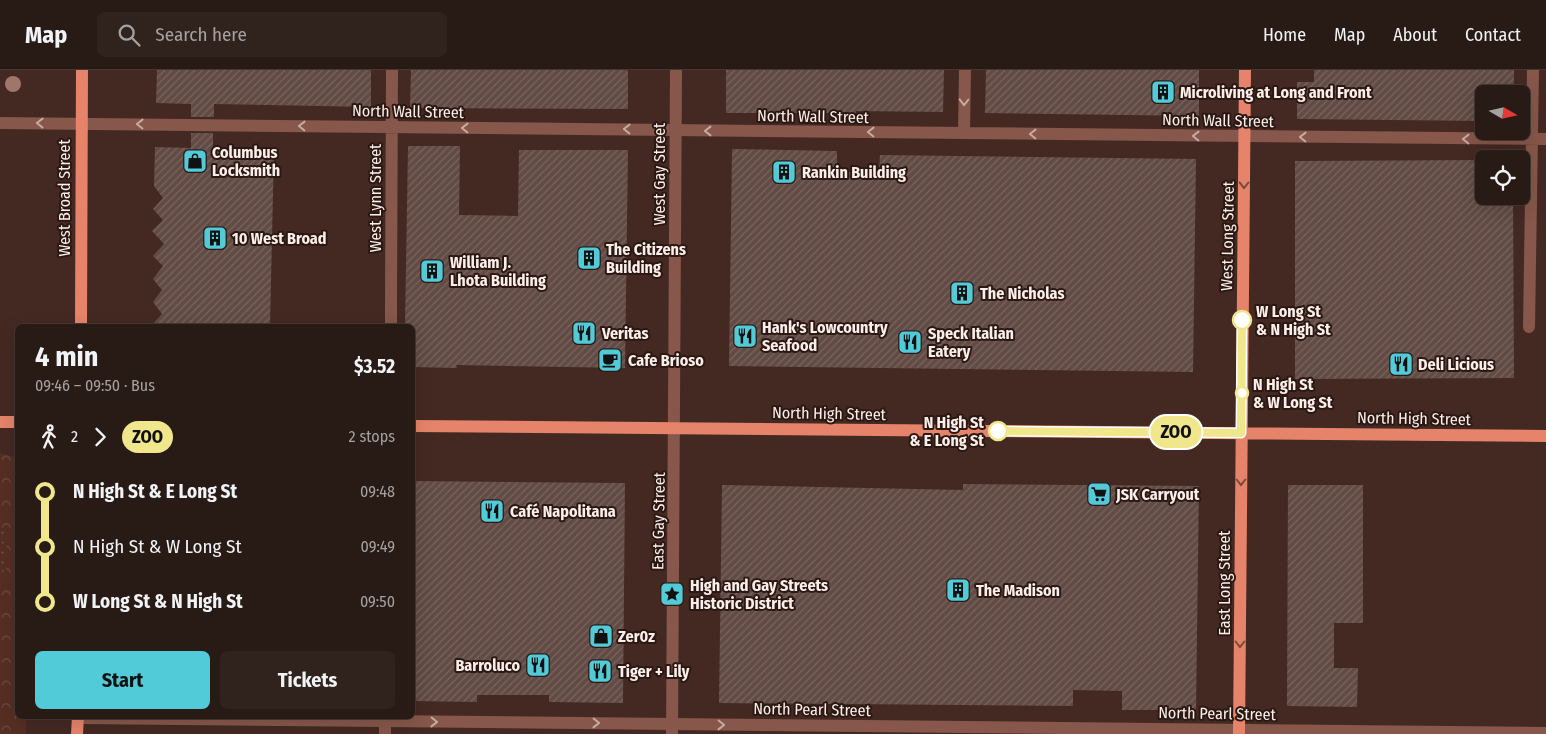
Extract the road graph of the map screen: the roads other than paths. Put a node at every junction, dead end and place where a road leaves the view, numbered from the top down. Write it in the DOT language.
graph roads {
  1 [pos="82,70"];
  2 [pos="392,70"];
  3 [pos="676,70"];
  4 [pos="965,70"];
  5 [pos="1245,70"];
  6 [pos="1533,70"];
  7 [pos="0,123"];
  8 [pos="80,124"];
  9 [pos="392,127"];
  10 [pos="676,130"];
  11 [pos="964,134"];
  12 [pos="1244,136"];
  13 [pos="1546,139"];
  14 [pos="1532,140"];
  15 [pos="81,324"];
  16 [pos="391,324"];
  17 [pos="1529,327"];
  18 [pos="0,422"];
  19 [pos="15,422"];
  20 [pos="415,426"];
  21 [pos="675,428"];
  22 [pos="1241,433"];
  23 [pos="1546,436"];
  24 [pos="78,719"];
  25 [pos="166,719"];
  26 [pos="385,724"];
  27 [pos="672,729"];
  28 [pos="957,730"];
  29 [pos="1239,732"];
  30 [pos="1528,733"];
  31 [pos="1546,733"];
  32 [pos="77,734"];
  1 -- 8 [label="main road, West Broad Street"];
  2 -- 9 [label="street, West Lynn Street"];
  3 -- 10 [label="street, West Gay Street"];
  4 -- 11 [label="street, one-way"];
  5 -- 12 [label="main road, West Long Street"];
  6 -- 14 [label="street"];
  8 -- 7 [label="street, North Wall Street, one-way"];
  9 -- 8 [label="street, North Wall Street, one-way"];
  8 -- 15 [label="main road, West Broad Street"];
  10 -- 9 [label="street, North Wall Street, one-way"];
  9 -- 16 [label="street, West Lynn Street"];
  11 -- 10 [label="street, North Wall Street, one-way"];
  10 -- 21 [label="street, West Gay Street"];
  12 -- 11 [label="street, North Wall Street, one-way"];
  14 -- 12 [label="street, North Wall Street, one-way"];
  12 -- 22 [label="main road, West Long Street, one-way"];
  13 -- 14 [label="street, North Wall Street"];
  14 -- 17 [label="street"];
  18 -- 19 [label="main road"];
  20 -- 21 [label="main road, North High Street"];
  21 -- 22 [label="main road, North High Street"];
  21 -- 27 [label="street, East Gay Street"];
  22 -- 23 [label="main road, North High Street"];
  22 -- 29 [label="main road, East Long Street, one-way"];
  24 -- 32 [label="main road"];
  25 -- 26 [label="street, North Pearl Street"];
  26 -- 27 [label="street, North Pearl Street, one-way"];
  27 -- 28 [label="street, North Pearl Street, one-way"];
  28 -- 29 [label="street, North Pearl Street"];
  29 -- 30 [label="street, North Pearl Street"];
  30 -- 31 [label="street, North Pearl Street"];
}
